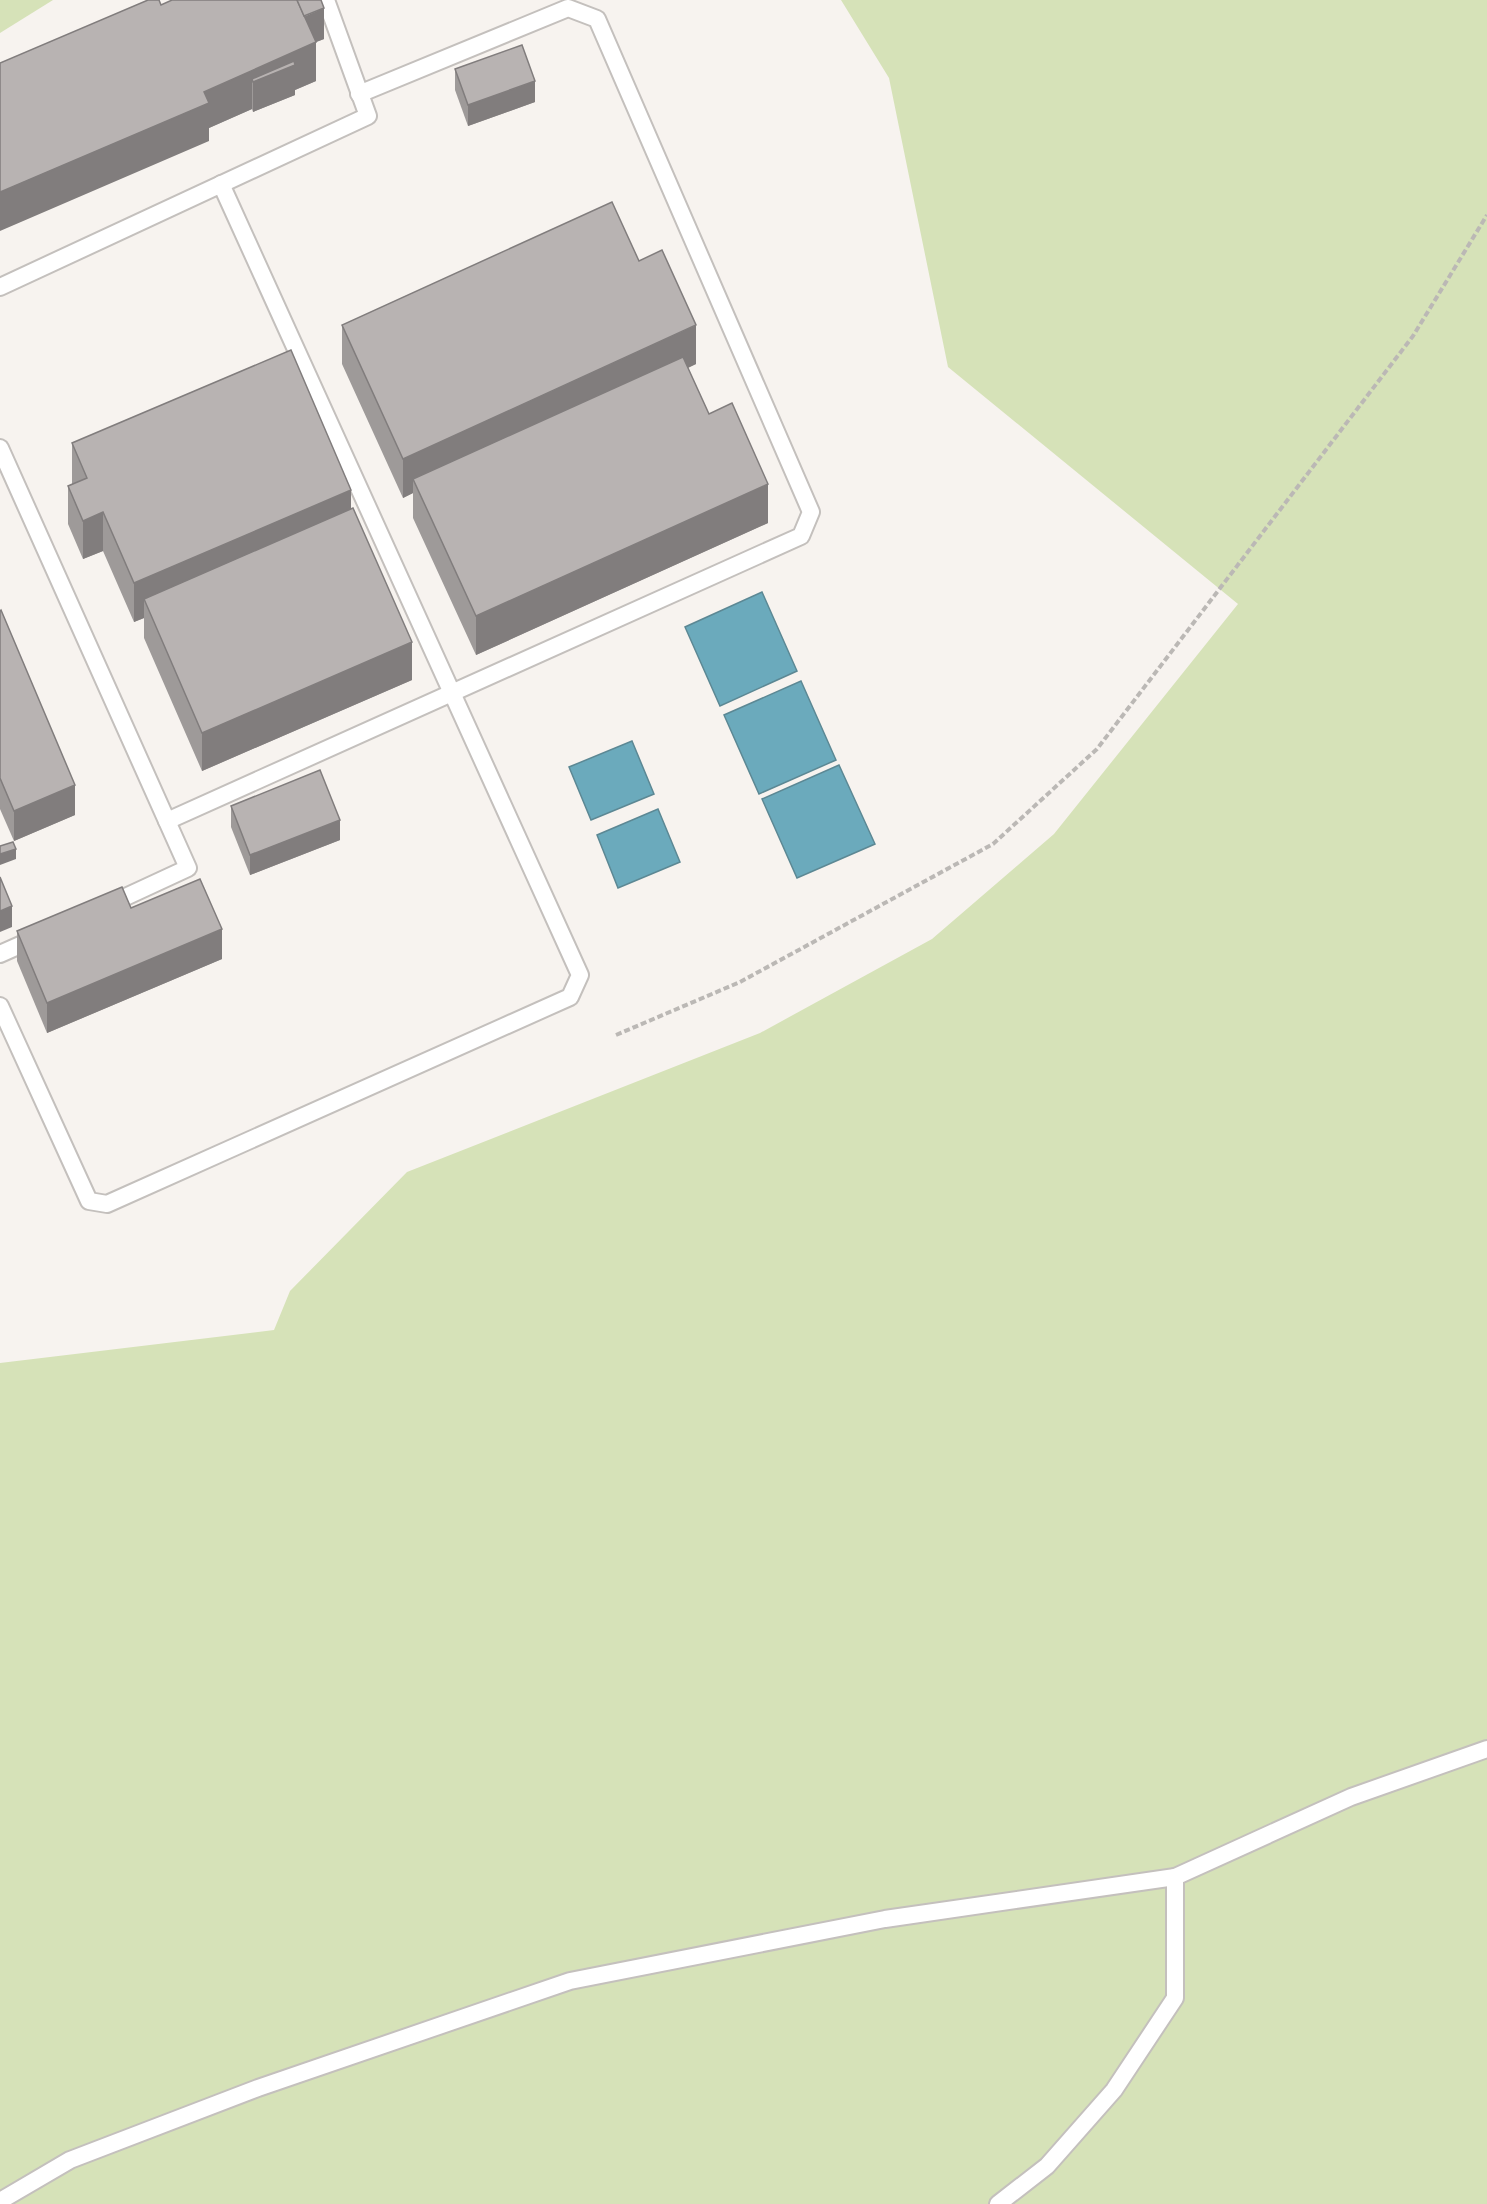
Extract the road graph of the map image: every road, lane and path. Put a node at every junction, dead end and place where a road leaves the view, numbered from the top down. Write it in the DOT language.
graph roads {
  1 [pos="326,0"];
  2 [pos="359,94"];
  3 [pos="220,184"];
  4 [pos="1487,215"];
  5 [pos="0,287"];
  6 [pos="0,448"];
  7 [pos="454,692"];
  8 [pos="167,821"];
  9 [pos="94,911"];
  10 [pos="52,930"];
  11 [pos="0,954"];
  12 [pos="0,1006"];
  13 [pos="616,1035"];
  14 [pos="1487,1749"];
  15 [pos="1175,1877"];
  16 [pos="0,2201"];
  17 [pos="998,2204"];
  1 -- 2 [label="lane"];
  2 -- 3 [label="lane"];
  2 -- 7 [label="lane"];
  3 -- 5 [label="lane"];
  3 -- 7 [label="lane"];
  4 -- 13 [label="path"];
  6 -- 8 [label="lane"];
  7 -- 8 [label="lane"];
  7 -- 12 [label="lane"];
  8 -- 9 [label="lane"];
  10 -- 11 [label="lane"];
  14 -- 15 [label="lane"];
  15 -- 16 [label="lane"];
  15 -- 17 [label="lane"];
}
